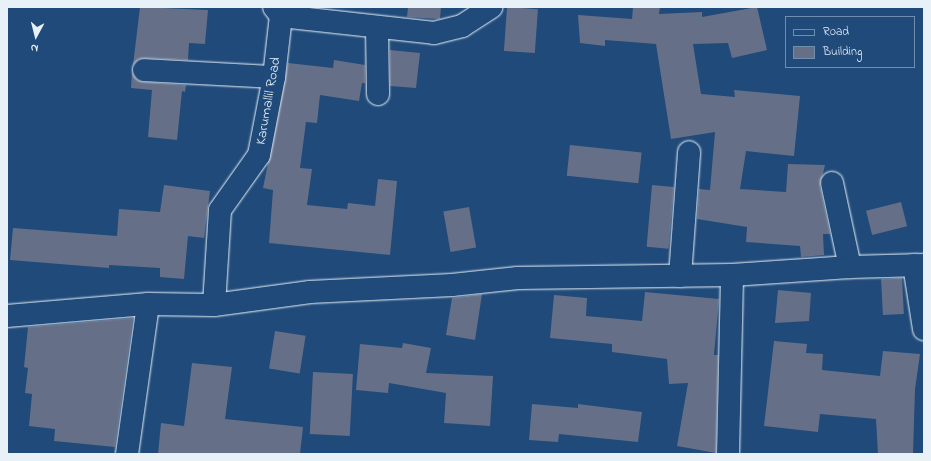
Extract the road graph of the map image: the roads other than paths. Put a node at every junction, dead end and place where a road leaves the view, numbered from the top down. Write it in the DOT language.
graph roads {
  1 [pos="491,7"];
  2 [pos="278,12"];
  3 [pos="377,28"];
  4 [pos="144,70"];
  5 [pos="274,77"];
  6 [pos="378,94"];
  7 [pos="689,152"];
  8 [pos="832,183"];
  9 [pos="919,265"];
  10 [pos="850,267"];
  11 [pos="732,275"];
  12 [pos="680,276"];
  13 [pos="148,304"];
  14 [pos="214,305"];
  15 [pos="7,316"];
  16 [pos="924,329"];
  17 [pos="127,454"];
  18 [pos="728,454"];
  1 -- 3 [label="street"];
  2 -- 3 [label="street"];
  2 -- 5 [label="street, Karumallil Road"];
  3 -- 6 [label="street"];
  4 -- 5 [label="street"];
  5 -- 14 [label="street, Karumallil Road"];
  7 -- 12 [label="street"];
  8 -- 10 [label="street"];
  9 -- 10 [label="street"];
  9 -- 16 [label="street"];
  10 -- 11 [label="street"];
  11 -- 12 [label="street"];
  11 -- 18 [label="street"];
  12 -- 14 [label="street"];
  13 -- 14 [label="street"];
  13 -- 15 [label="street"];
  13 -- 17 [label="street"];
}
